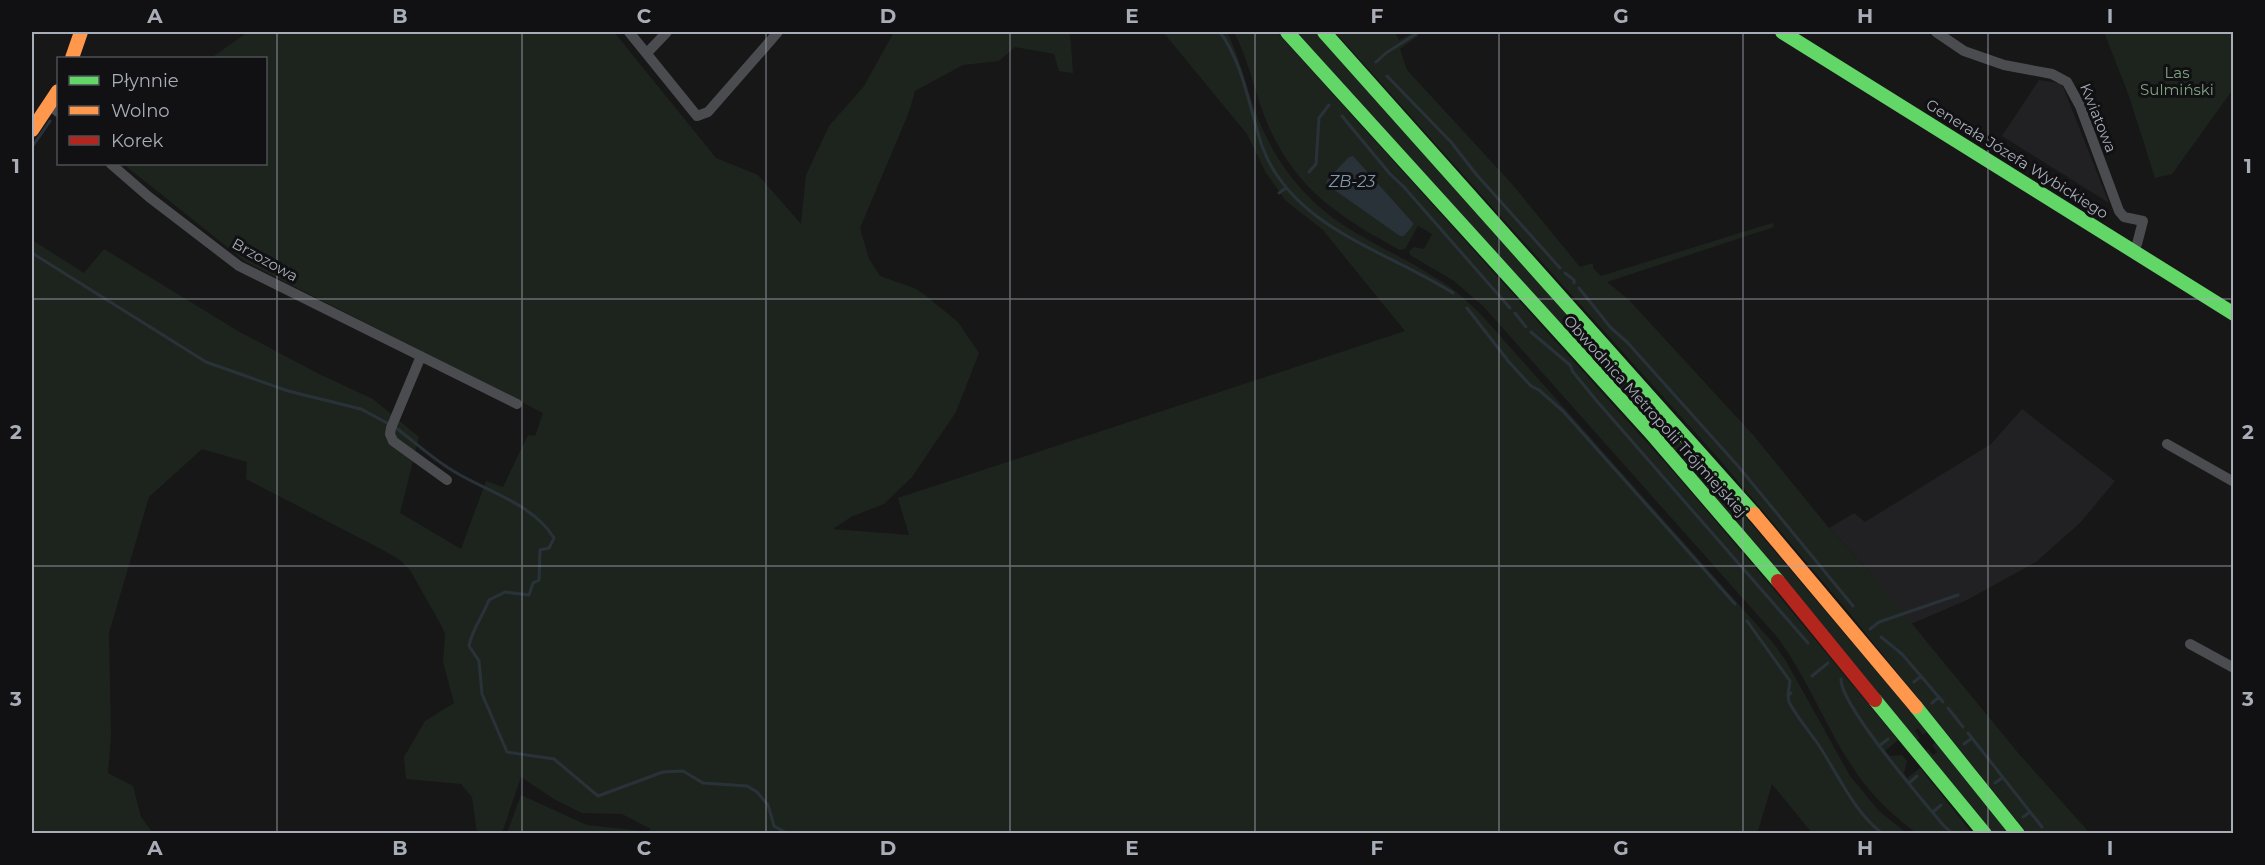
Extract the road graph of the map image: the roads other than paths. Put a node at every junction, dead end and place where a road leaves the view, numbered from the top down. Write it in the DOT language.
graph roads {
  1 [pos="81,32"];
  2 [pos="629,32"];
  3 [pos="667,32"];
  4 [pos="778,32"];
  5 [pos="1287,32"];
  6 [pos="1324,32"];
  7 [pos="1782,32"];
  8 [pos="1936,32"];
  9 [pos="647,53"];
  10 [pos="72,57"];
  11 [pos="54,109"];
  12 [pos="32,130"];
  13 [pos="112,165"];
  14 [pos="2133,250"];
  15 [pos="2234,314"];
  16 [pos="421,356"];
  17 [pos="518,404"];
  18 [pos="2167,444"];
  19 [pos="447,480"];
  20 [pos="2234,482"];
  21 [pos="2190,644"];
  22 [pos="2234,668"];
  23 [pos="1984,834"];
  24 [pos="2018,834"];
  1 -- 10 [label="main road"];
  2 -- 9 [label="street"];
  3 -- 9 [label="street"];
  4 -- 9 [label="street"];
  5 -- 23 [label="main road, Obwodnica Metropolii Trójmiejskiej"];
  6 -- 24 [label="main road, Obwodnica Metropolii Trójmiejskiej"];
  7 -- 14 [label="main road, Generała Józefa Wybickiego"];
  8 -- 14 [label="street, Kwiatowa"];
  11 -- 12 [label="main road"];
  13 -- 16 [label="street, Brzozowa"];
  14 -- 15 [label="main road, Generała Józefa Wybickiego"];
  16 -- 17 [label="street, Brzozowa"];
  16 -- 19 [label="street"];
  18 -- 20 [label="street"];
  21 -- 22 [label="street"];
}
